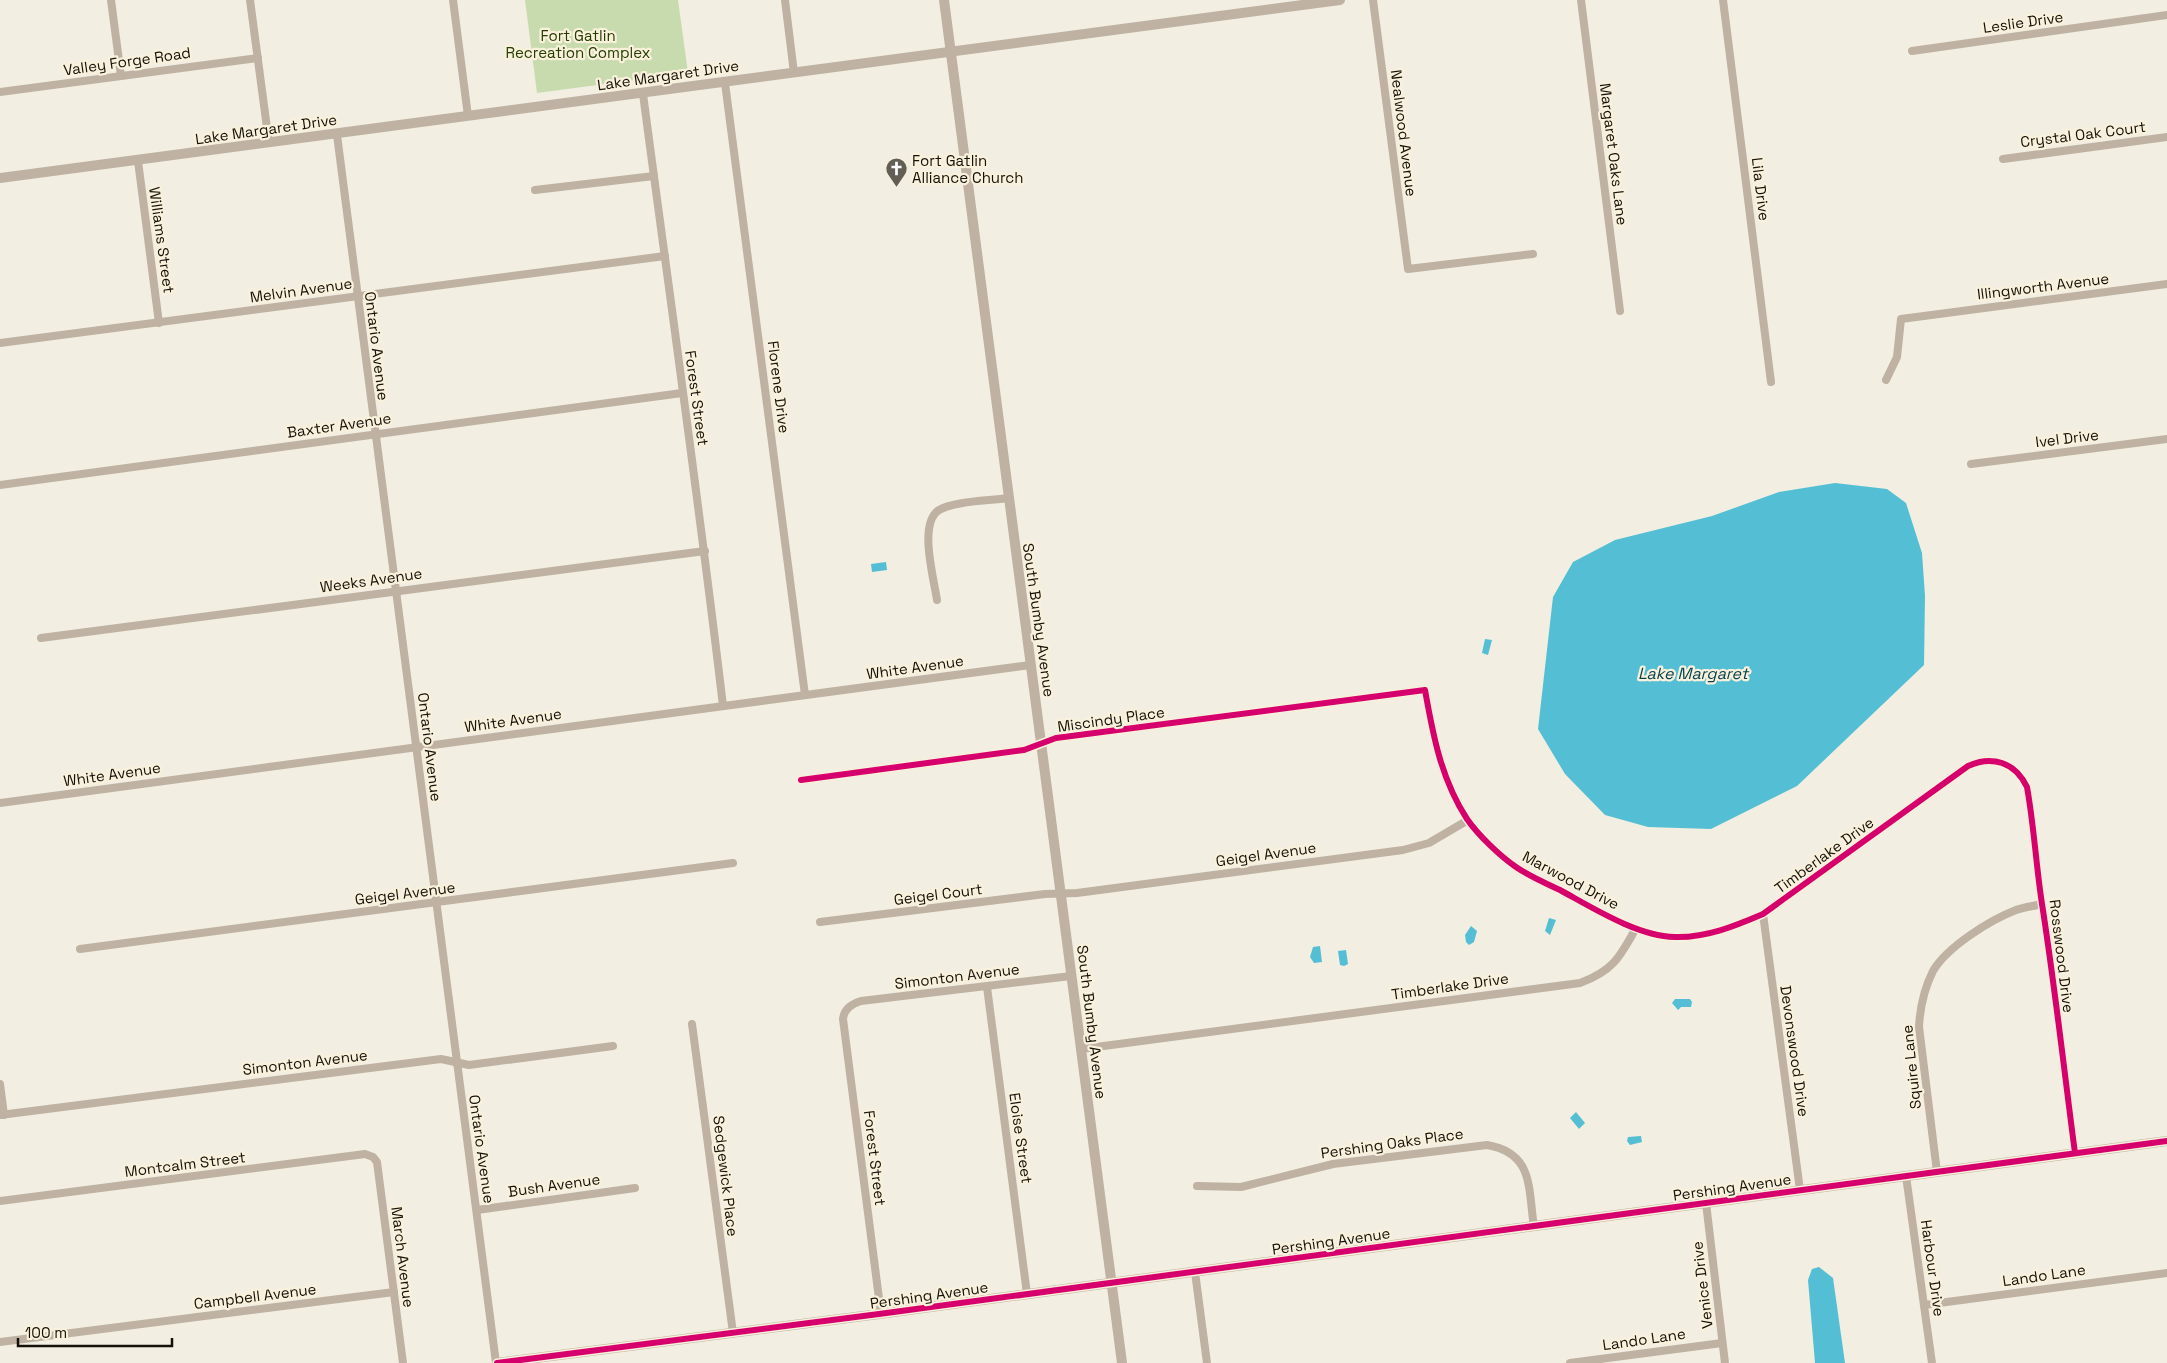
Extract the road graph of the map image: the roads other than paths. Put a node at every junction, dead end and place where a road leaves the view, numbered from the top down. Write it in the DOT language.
graph roads {
  1 [pos="111,0"];
  2 [pos="250,0"];
  3 [pos="453,0"];
  4 [pos="785,0"];
  5 [pos="944,0"];
  6 [pos="1340,0"];
  7 [pos="1373,0"];
  8 [pos="1581,0"];
  9 [pos="1723,0"];
  10 [pos="2167,15"];
  11 [pos="1912,51"];
  12 [pos="951,52"];
  13 [pos="258,58"];
  14 [pos="794,73"];
  15 [pos="121,76"];
  16 [pos="725,83"];
  17 [pos="0,92"];
  18 [pos="643,94"];
  19 [pos="468,116"];
  20 [pos="336,135"];
  21 [pos="2167,138"];
  22 [pos="269,143"];
  23 [pos="2003,159"];
  24 [pos="138,161"];
  25 [pos="654,176"];
  26 [pos="0,178"];
  27 [pos="535,190"];
  28 [pos="1533,254"];
  29 [pos="664,256"];
  30 [pos="2167,284"];
  31 [pos="357,297"];
  32 [pos="1620,311"];
  33 [pos="160,323"];
  34 [pos="0,343"];
  35 [pos="1886,380"];
  36 [pos="1771,382"];
  37 [pos="682,393"];
  38 [pos="375,434"];
  39 [pos="2167,439"];
  40 [pos="1971,464"];
  41 [pos="0,485"];
  42 [pos="1008,498"];
  43 [pos="705,551"];
  44 [pos="396,590"];
  45 [pos="937,600"];
  46 [pos="41,638"];
  47 [pos="1030,665"];
  48 [pos="1425,690"];
  49 [pos="805,695"];
  50 [pos="723,706"];
  51 [pos="1041,744"];
  52 [pos="416,746"];
  53 [pos="2013,768"];
  54 [pos="801,780"];
  55 [pos="0,803"];
  56 [pos="1468,820"];
  57 [pos="733,863"];
  58 [pos="1060,894"];
  59 [pos="435,903"];
  60 [pos="2042,904"];
  61 [pos="1763,914"];
  62 [pos="820,922"];
  63 [pos="1636,928"];
  64 [pos="80,949"];
  65 [pos="1071,976"];
  66 [pos="986,986"];
  67 [pos="848,1008"];
  68 [pos="692,1024"];
  69 [pos="613,1046"];
  70 [pos="1081,1049"];
  71 [pos="456,1062"];
  72 [pos="0,1084"];
  73 [pos="2,1115"];
  74 [pos="2167,1141"];
  75 [pos="2075,1153"];
  76 [pos="373,1156"];
  77 [pos="1937,1172"];
  78 [pos="1906,1176"];
  79 [pos="1197,1186"];
  80 [pos="635,1188"];
  81 [pos="1800,1190"];
  82 [pos="0,1201"];
  83 [pos="1706,1203"];
  84 [pos="477,1210"];
  85 [pos="1534,1227"];
  86 [pos="1195,1272"];
  87 [pos="2167,1272"];
  88 [pos="1111,1283"];
  89 [pos="394,1292"];
  90 [pos="1027,1294"];
  91 [pos="1924,1306"];
  92 [pos="881,1314"];
  93 [pos="733,1333"];
  94 [pos="0,1342"];
  95 [pos="1722,1342"];
  96 [pos="403,1363"];
  97 [pos="497,1363"];
  98 [pos="1122,1363"];
  99 [pos="1207,1363"];
  100 [pos="1570,1363"];
  101 [pos="1725,1363"];
  102 [pos="1932,1363"];
  1 -- 15 [label="street"];
  2 -- 13 [label="street"];
  3 -- 19 [label="street"];
  4 -- 14 [label="street"];
  5 -- 12 [label="street, South Bumby Avenue"];
  6 -- 12 [label="street, Lake Margaret Drive"];
  7 -- 28 [label="street, Nealwood Avenue"];
  8 -- 32 [label="street, Margaret Oaks Lane"];
  9 -- 36 [label="street, Lila Drive"];
  10 -- 11 [label="street, Leslie Drive"];
  12 -- 14 [label="street, Lake Margaret Drive"];
  12 -- 42 [label="street, South Bumby Avenue"];
  13 -- 15 [label="street, Valley Forge Road"];
  13 -- 22 [label="street"];
  14 -- 16 [label="street, Lake Margaret Drive"];
  15 -- 17 [label="street, Valley Forge Road"];
  16 -- 18 [label="street, Lake Margaret Drive"];
  16 -- 49 [label="street, Florene Drive"];
  18 -- 19 [label="street, Lake Margaret Drive"];
  18 -- 25 [label="street, Forest Street"];
  19 -- 20 [label="street, Lake Margaret Drive"];
  20 -- 22 [label="street, Lake Margaret Drive"];
  20 -- 31 [label="street, Ontario Avenue"];
  21 -- 23 [label="street, Crystal Oak Court"];
  22 -- 24 [label="street, Lake Margaret Drive"];
  24 -- 26 [label="street, Lake Margaret Drive"];
  24 -- 33 [label="street, Williams Street"];
  25 -- 27 [label="street"];
  25 -- 29 [label="street, Forest Street"];
  29 -- 31 [label="street, Melvin Avenue"];
  29 -- 37 [label="street, Forest Street"];
  30 -- 35 [label="street, Illingworth Avenue"];
  31 -- 33 [label="street, Melvin Avenue"];
  31 -- 38 [label="street, Ontario Avenue"];
  33 -- 34 [label="street, Melvin Avenue"];
  37 -- 38 [label="street, Baxter Avenue"];
  37 -- 43 [label="street, Forest Street"];
  38 -- 41 [label="street, Baxter Avenue"];
  38 -- 44 [label="street, Ontario Avenue"];
  39 -- 40 [label="street, Ivel Drive"];
  42 -- 45 [label="street"];
  42 -- 47 [label="street, South Bumby Avenue"];
  43 -- 44 [label="street, Weeks Avenue"];
  43 -- 50 [label="street, Forest Street"];
  44 -- 46 [label="street, Weeks Avenue"];
  44 -- 52 [label="street, Ontario Avenue"];
  47 -- 49 [label="street, White Avenue"];
  47 -- 51 [label="street, South Bumby Avenue"];
  48 -- 51 [label="street, Miscindy Place"];
  48 -- 56 [label="street, Marwood Drive"];
  49 -- 50 [label="street, White Avenue"];
  50 -- 52 [label="street, White Avenue"];
  51 -- 54 [label="street, Miscindy Place"];
  51 -- 58 [label="street, South Bumby Avenue"];
  52 -- 55 [label="street, White Avenue"];
  52 -- 59 [label="street, Ontario Avenue"];
  53 -- 60 [label="street, Rosswood Drive"];
  53 -- 61 [label="street, Timberlake Drive"];
  56 -- 58 [label="street, Geigel Avenue"];
  56 -- 63 [label="street, Marwood Drive"];
  57 -- 59 [label="street, Geigel Avenue"];
  58 -- 62 [label="street, Geigel Court"];
  58 -- 65 [label="street, South Bumby Avenue"];
  59 -- 64 [label="street, Geigel Avenue"];
  59 -- 71 [label="street, Ontario Avenue"];
  60 -- 75 [label="street, Rosswood Drive"];
  60 -- 77 [label="street, Squire Lane"];
  61 -- 63 [label="street, Timberlake Drive"];
  61 -- 81 [label="street, Devonswood Drive"];
  63 -- 70 [label="street, Timberlake Drive"];
  65 -- 66 [label="street, Simonton Avenue"];
  65 -- 70 [label="street, South Bumby Avenue"];
  66 -- 67 [label="street, Simonton Avenue"];
  66 -- 90 [label="street, Eloise Street"];
  67 -- 92 [label="street, Forest Street"];
  68 -- 93 [label="street, Sedgewick Place"];
  69 -- 71 [label="street, Simonton Avenue"];
  70 -- 88 [label="street, South Bumby Avenue"];
  71 -- 73 [label="street, Simonton Avenue"];
  71 -- 84 [label="street, Ontario Avenue"];
  72 -- 73 [label="street"];
  74 -- 75 [label="street, Pershing Avenue"];
  75 -- 77 [label="street, Pershing Avenue"];
  76 -- 82 [label="street, Montcalm Street"];
  76 -- 89 [label="street, March Avenue"];
  77 -- 78 [label="street, Pershing Avenue"];
  78 -- 81 [label="street, Pershing Avenue"];
  78 -- 91 [label="street, Harbour Drive"];
  79 -- 85 [label="street, Pershing Oaks Place"];
  80 -- 84 [label="street, Bush Avenue"];
  81 -- 83 [label="street, Pershing Avenue"];
  83 -- 85 [label="street, Pershing Avenue"];
  83 -- 95 [label="street, Venice Drive"];
  84 -- 97 [label="street, Ontario Avenue"];
  85 -- 86 [label="street, Pershing Avenue"];
  86 -- 88 [label="street, Pershing Avenue"];
  86 -- 99 [label="street"];
  87 -- 91 [label="street, Lando Lane"];
  88 -- 90 [label="street, Pershing Avenue"];
  88 -- 98 [label="street, South Bumby Avenue"];
  89 -- 94 [label="street, Campbell Avenue"];
  89 -- 96 [label="street, March Avenue"];
  90 -- 92 [label="street, Pershing Avenue"];
  91 -- 102 [label="street, Harbour Drive"];
  92 -- 93 [label="street, Pershing Avenue"];
  93 -- 97 [label="street, Pershing Avenue"];
  95 -- 100 [label="street, Lando Lane"];
  95 -- 101 [label="street, Venice Drive"];
}
